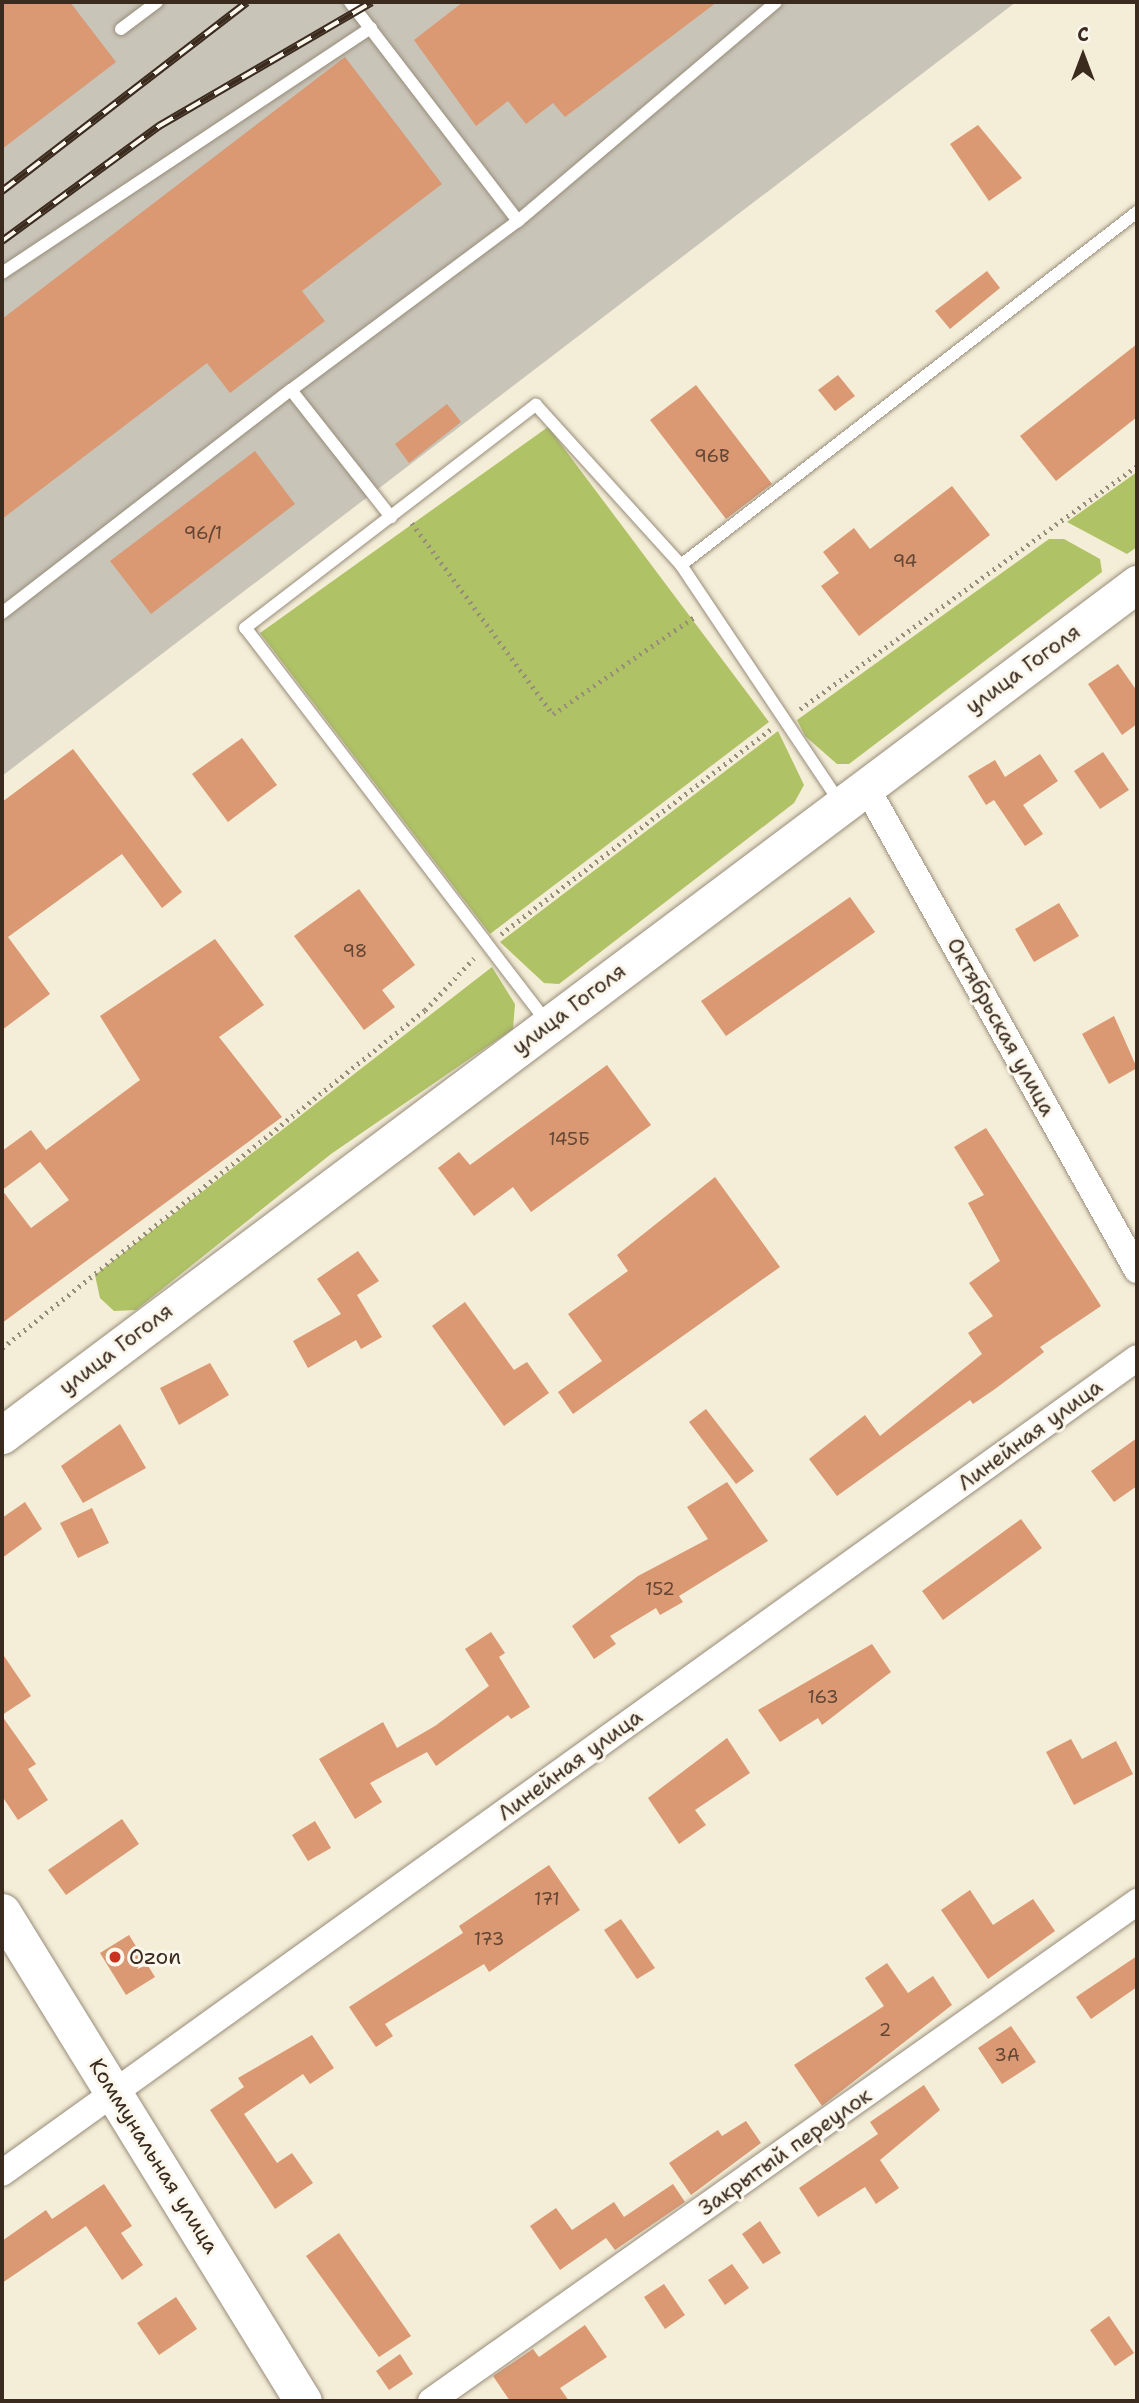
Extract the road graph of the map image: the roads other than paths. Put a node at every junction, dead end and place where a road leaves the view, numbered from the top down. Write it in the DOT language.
graph roads {
  1 [pos="157,2"];
  2 [pos="350,2"];
  3 [pos="776,2"];
  4 [pos="371,28"];
  5 [pos="121,29"];
  6 [pos="1137,212"];
  7 [pos="518,221"];
  8 [pos="2,274"];
  9 [pos="291,390"];
  10 [pos="396,513"];
  11 [pos="681,565"];
  12 [pos="1137,584"];
  13 [pos="2,613"];
  14 [pos="853,795"];
  15 [pos="549,1024"];
  16 [pos="1137,1270"];
  17 [pos="1137,1358"];
  18 [pos="2,1435"];
  19 [pos="1137,1902"];
  20 [pos="2,1912"];
  21 [pos="115,2092"];
  22 [pos="2,2173"];
  23 [pos="303,2401"];
  24 [pos="431,2401"];
  1 -- 5 [label="lane"];
  2 -- 4 [label="lane"];
  3 -- 7 [label="lane"];
  4 -- 7 [label="lane"];
  4 -- 8 [label="lane"];
  6 -- 11 [label="lane"];
  7 -- 9 [label="lane"];
  9 -- 10 [label="lane"];
  9 -- 13 [label="lane"];
  10 -- 11 [label="lane"];
  10 -- 15 [label="lane"];
  11 -- 14 [label="lane"];
  12 -- 14 [label="street, улица Гоголя"];
  14 -- 15 [label="street, улица Гоголя"];
  14 -- 16 [label="street, Октябрьская улица"];
  15 -- 18 [label="street, улица Гоголя"];
  17 -- 21 [label="street, Линейная улица"];
  19 -- 24 [label="street, Закрытый переулок"];
  20 -- 21 [label="street, Коммунальная улица"];
  21 -- 22 [label="street, Линейная улица"];
  21 -- 23 [label="street, Коммунальная улица"];
}
